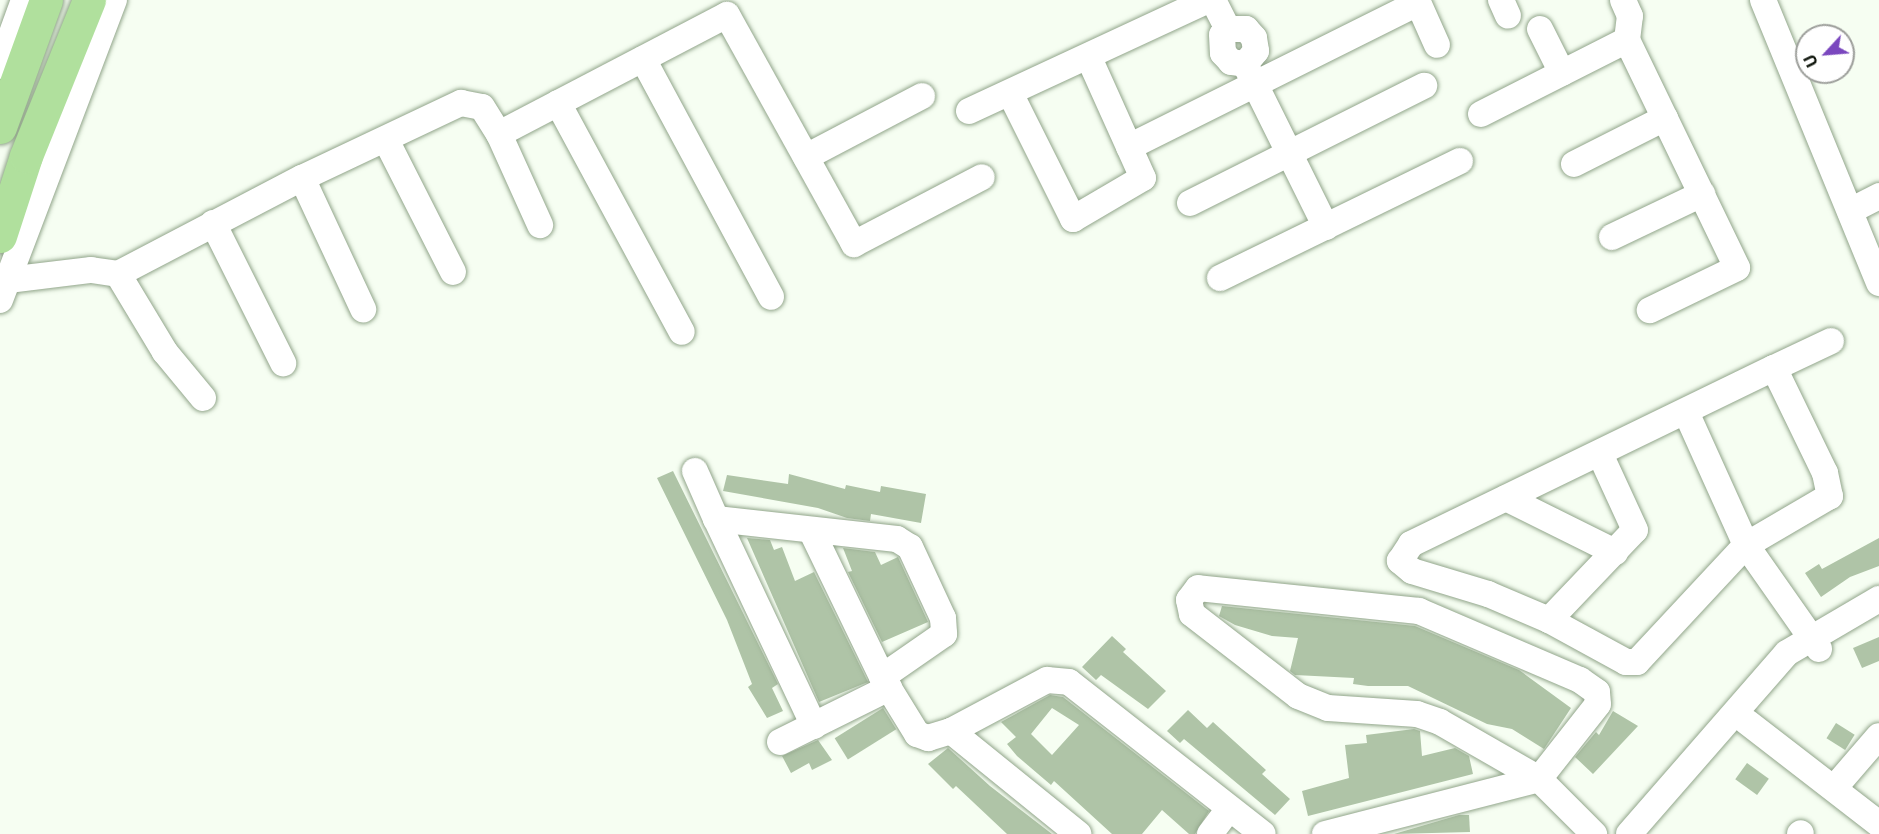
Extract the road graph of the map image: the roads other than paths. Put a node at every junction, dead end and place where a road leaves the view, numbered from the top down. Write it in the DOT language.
graph roads {
  1 [pos="24,0"];
  2 [pos="46,0"];
  3 [pos="89,0"];
  4 [pos="114,0"];
  5 [pos="1208,0"];
  6 [pos="1213,0"];
  7 [pos="1623,0"];
  8 [pos="1763,0"];
  9 [pos="1417,1"];
  10 [pos="724,7"];
  11 [pos="1540,29"];
  12 [pos="1627,40"];
  13 [pos="1437,45"];
  14 [pos="1089,58"];
  15 [pos="643,59"];
  16 [pos="0,66"];
  17 [pos="1562,73"];
  18 [pos="1249,74"];
  19 [pos="1424,86"];
  20 [pos="1010,93"];
  21 [pos="922,96"];
  22 [pos="558,103"];
  23 [pos="969,111"];
  24 [pos="1481,114"];
  25 [pos="1665,118"];
  26 [pos="0,128"];
  27 [pos="499,134"];
  28 [pos="386,140"];
  29 [pos="1129,147"];
  30 [pos="1288,155"];
  31 [pos="806,157"];
  32 [pos="1460,161"];
  33 [pos="1574,165"];
  34 [pos="982,177"];
  35 [pos="302,178"];
  36 [pos="1702,194"];
  37 [pos="1879,196"];
  38 [pos="1190,203"];
  39 [pos="1850,211"];
  40 [pos="213,223"];
  41 [pos="540,225"];
  42 [pos="1326,227"];
  43 [pos="0,236"];
  44 [pos="1612,237"];
  45 [pos="453,272"];
  46 [pos="118,274"];
  47 [pos="1220,278"];
  48 [pos="1879,283"];
  49 [pos="4,290"];
  50 [pos="771,297"];
  51 [pos="363,309"];
  52 [pos="1650,310"];
  53 [pos="682,332"];
  54 [pos="1831,341"];
  55 [pos="282,363"];
  56 [pos="1774,368"];
  57 [pos="203,398"];
  58 [pos="1686,412"];
  59 [pos="1600,454"];
  60 [pos="694,471"];
  61 [pos="1506,498"];
  62 [pos="716,519"];
  63 [pos="812,532"];
  64 [pos="1746,545"];
  65 [pos="1615,552"];
  66 [pos="1879,598"];
  67 [pos="1879,618"];
  68 [pos="1549,620"];
  69 [pos="1814,643"];
  70 [pos="885,682"];
  71 [pos="1747,722"];
  72 [pos="814,726"];
  73 [pos="951,731"];
  74 [pos="1879,736"];
  75 [pos="780,742"];
  76 [pos="1706,762"];
  77 [pos="1539,779"];
  78 [pos="1835,787"];
  79 [pos="1228,810"];
  80 [pos="1879,825"];
  81 [pos="1078,834"];
  82 [pos="1210,834"];
  83 [pos="1263,834"];
  84 [pos="1325,834"];
  85 [pos="1594,834"];
  86 [pos="1629,834"];
  87 [pos="1647,834"];
  1 -- 16 [label="street"];
  2 -- 26 [label="highway"];
  3 -- 43 [label="highway"];
  4 -- 49 [label="street"];
  5 -- 14 [label="street"];
  6 -- 18 [label="street"];
  7 -- 12 [label="street"];
  8 -- 39 [label="street"];
  9 -- 13 [label="street"];
  9 -- 18 [label="street"];
  10 -- 15 [label="street"];
  10 -- 31 [label="street"];
  11 -- 17 [label="street"];
  12 -- 17 [label="street"];
  12 -- 25 [label="street"];
  14 -- 20 [label="street"];
  14 -- 29 [label="street"];
  15 -- 22 [label="street"];
  15 -- 50 [label="street"];
  17 -- 24 [label="street"];
  18 -- 29 [label="street"];
  18 -- 30 [label="street"];
  19 -- 30 [label="street"];
  20 -- 23 [label="street"];
  20 -- 29 [label="street"];
  21 -- 31 [label="street"];
  22 -- 27 [label="street"];
  22 -- 53 [label="street"];
  25 -- 33 [label="street"];
  25 -- 36 [label="street"];
  27 -- 28 [label="street"];
  27 -- 41 [label="street"];
  28 -- 35 [label="street"];
  28 -- 45 [label="street"];
  30 -- 38 [label="street"];
  30 -- 42 [label="street"];
  31 -- 34 [label="street"];
  32 -- 42 [label="street"];
  35 -- 40 [label="street"];
  35 -- 51 [label="street"];
  36 -- 44 [label="street"];
  36 -- 52 [label="street"];
  37 -- 39 [label="street"];
  39 -- 48 [label="street"];
  40 -- 46 [label="street"];
  40 -- 55 [label="street"];
  42 -- 47 [label="street"];
  46 -- 49 [label="street"];
  46 -- 57 [label="street"];
  54 -- 56 [label="street"];
  56 -- 58 [label="street"];
  56 -- 64 [label="street"];
  58 -- 59 [label="street"];
  58 -- 64 [label="street"];
  59 -- 61 [label="street"];
  59 -- 65 [label="street"];
  60 -- 62 [label="street"];
  61 -- 65 [label="street"];
  61 -- 68 [label="street"];
  62 -- 63 [label="street"];
  62 -- 72 [label="street"];
  63 -- 70 [label="street"];
  63 -- 70 [label="street"];
  64 -- 68 [label="street"];
  64 -- 69 [label="street"];
  65 -- 68 [label="street"];
  66 -- 69 [label="street"];
  67 -- 69 [label="street"];
  69 -- 71 [label="street"];
  69 -- 76 [label="street"];
  70 -- 72 [label="street"];
  70 -- 73 [label="street"];
  71 -- 76 [label="street"];
  71 -- 78 [label="street"];
  72 -- 75 [label="street"];
  73 -- 79 [label="street"];
  73 -- 81 [label="street"];
  74 -- 78 [label="street"];
  76 -- 86 [label="street"];
  76 -- 87 [label="street"];
  77 -- 77 [label="street"];
  77 -- 84 [label="street"];
  77 -- 85 [label="street"];
  78 -- 80 [label="street"];
  79 -- 82 [label="street"];
  79 -- 83 [label="street"];
}
